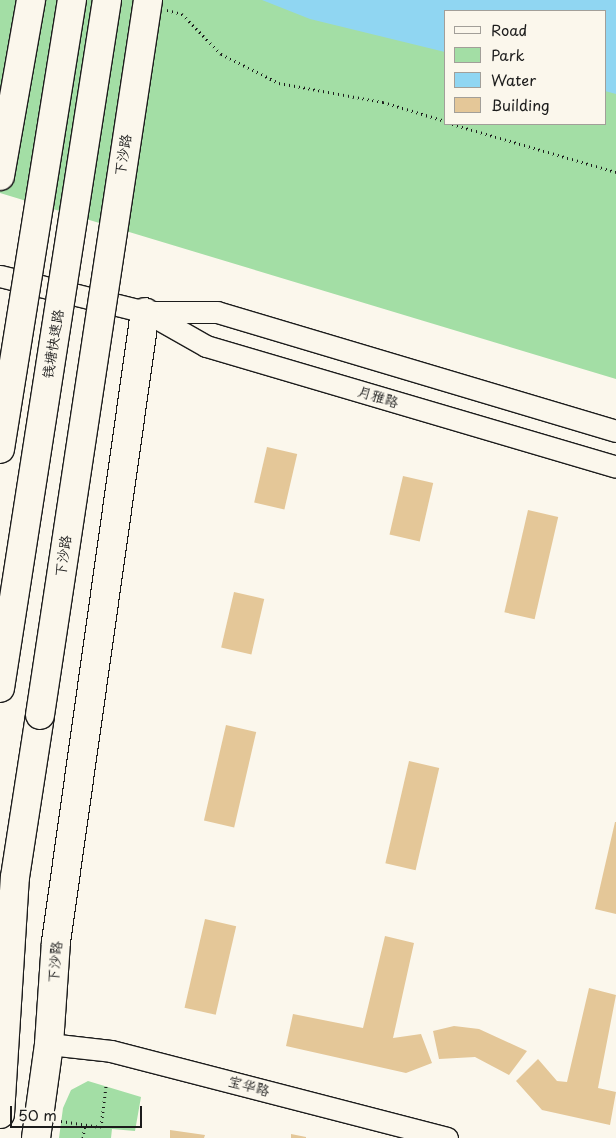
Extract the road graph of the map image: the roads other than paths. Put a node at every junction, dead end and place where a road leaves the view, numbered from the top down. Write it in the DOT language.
graph roads {
  1 [pos="31,0"];
  2 [pos="72,0"];
  3 [pos="107,0"];
  4 [pos="156,4"];
  5 [pos="0,176"];
  6 [pos="0,276"];
  7 [pos="145,312"];
  8 [pos="616,431"];
  9 [pos="0,449"];
  10 [pos="616,467"];
  11 [pos="0,688"];
  12 [pos="49,1044"];
  13 [pos="0,1114"];
  14 [pos="36,1138"];
  15 [pos="446,1138"];
  1 -- 5 [label="main road"];
  2 -- 9 [label="main road, bridge"];
  3 -- 11 [label="main road, 钱塘快速路, bridge"];
  4 -- 13 [label="main road, 下沙路, bridge"];
  6 -- 7 [label="street, 月雅路"];
  7 -- 8 [label="street, 月雅路"];
  7 -- 10 [label="street, 月雅路"];
  7 -- 12 [label="main road, 下沙路"];
  12 -- 14 [label="main road, 下沙路"];
  12 -- 15 [label="street, 宝华路"];
}
